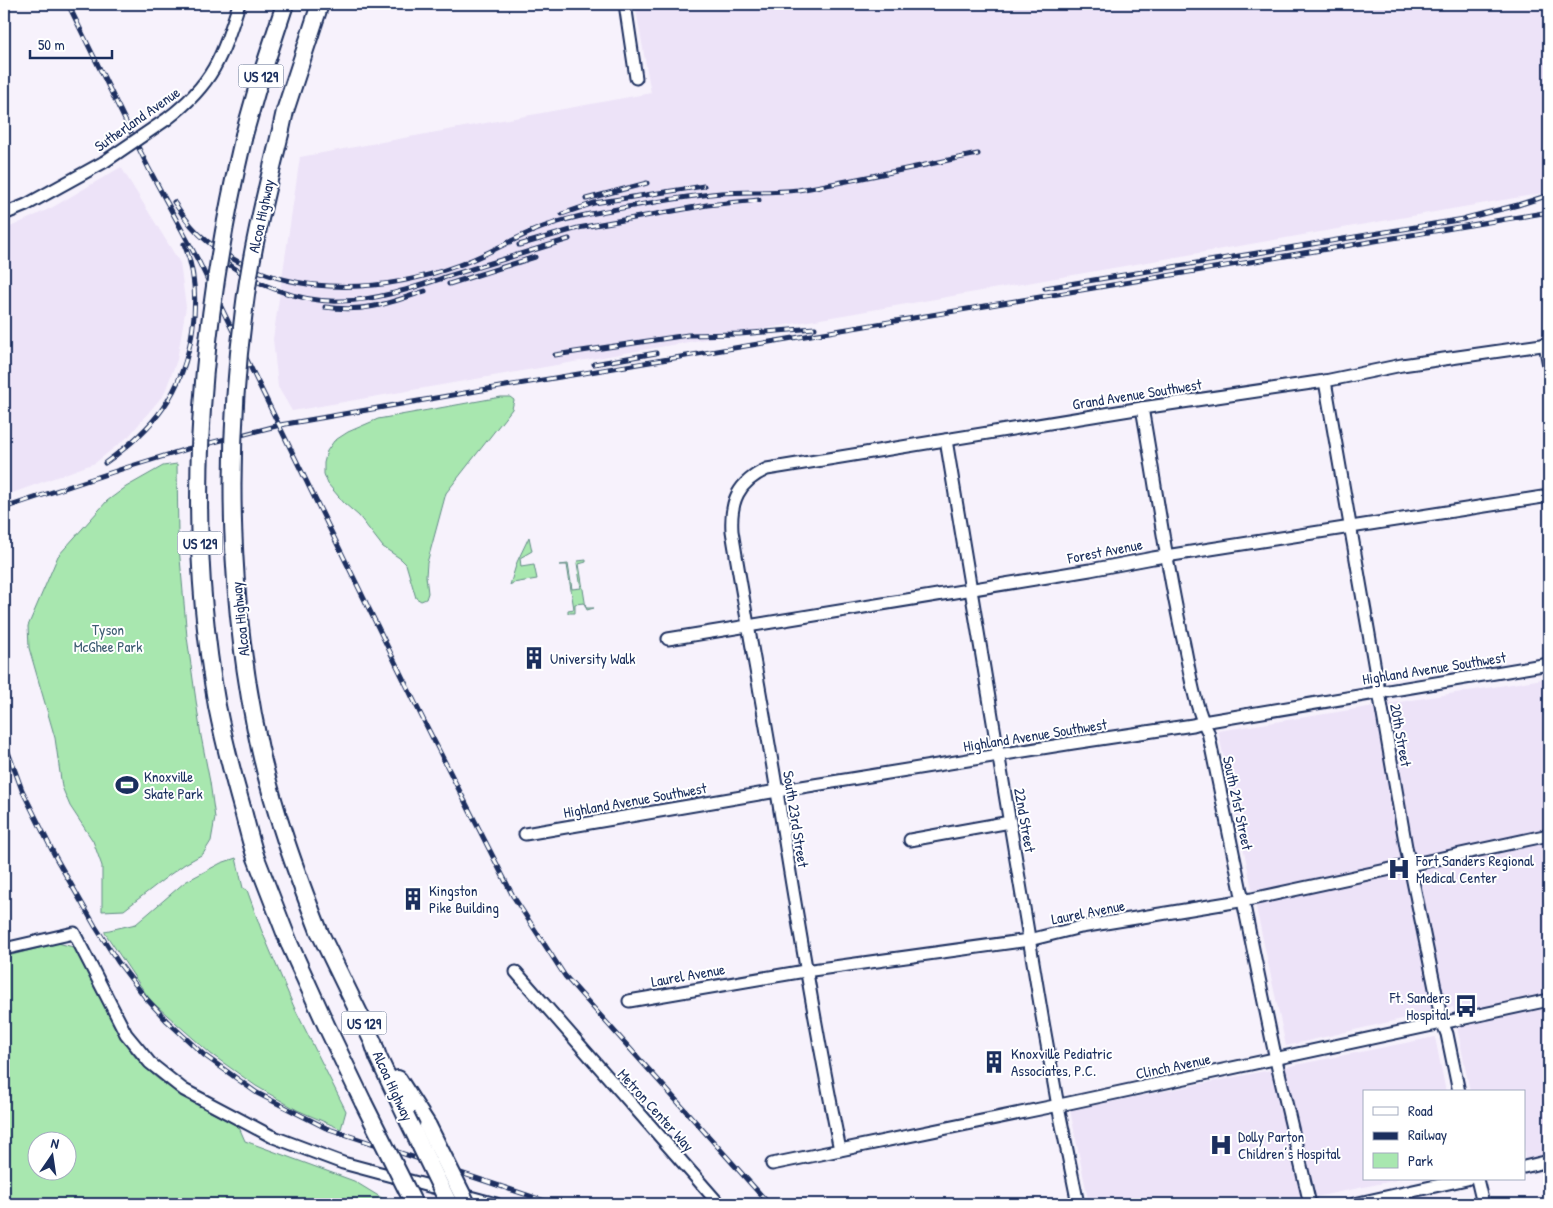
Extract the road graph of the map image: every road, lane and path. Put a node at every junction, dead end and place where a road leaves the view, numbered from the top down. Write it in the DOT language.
graph roads {
  1 [pos="240,4"];
  2 [pos="625,4"];
  3 [pos="282,10"];
  4 [pos="317,11"];
  5 [pos="636,78"];
  6 [pos="4,214"];
  7 [pos="1547,344"];
  8 [pos="1549,366"];
  9 [pos="1325,381"];
  10 [pos="1142,408"];
  11 [pos="946,440"];
  12 [pos="738,492"];
  13 [pos="1549,496"];
  14 [pos="1351,527"];
  15 [pos="1167,556"];
  16 [pos="971,590"];
  17 [pos="749,626"];
  18 [pos="668,639"];
  19 [pos="1549,664"];
  20 [pos="1378,693"];
  21 [pos="1203,722"];
  22 [pos="998,756"];
  23 [pos="777,791"];
  24 [pos="1010,822"];
  25 [pos="524,834"];
  26 [pos="1549,835"];
  27 [pos="910,840"];
  28 [pos="1409,866"];
  29 [pos="1242,901"];
  30 [pos="1029,940"];
  31 [pos="4,949"];
  32 [pos="806,971"];
  33 [pos="516,972"];
  34 [pos="1549,1000"];
  35 [pos="629,1001"];
  36 [pos="1442,1022"];
  37 [pos="373,1042"];
  38 [pos="1276,1060"];
  39 [pos="1459,1090"];
  40 [pos="1058,1106"];
  41 [pos="840,1150"];
  42 [pos="1549,1161"];
  43 [pos="772,1164"];
  44 [pos="1526,1167"];
  45 [pos="395,1168"];
  46 [pos="1462,1180"];
  47 [pos="1477,1180"];
  48 [pos="407,1204"];
  49 [pos="414,1204"];
  50 [pos="449,1204"];
  51 [pos="467,1204"];
  52 [pos="496,1204"];
  53 [pos="719,1204"];
  54 [pos="1078,1204"];
  55 [pos="1310,1204"];
  56 [pos="1354,1204"];
  57 [pos="1482,1204"];
  1 -- 6 [label="street, Sutherland Avenue, bridge"];
  2 -- 5 [label="street"];
  3 -- 45 [label="highway, US 129, bridge"];
  4 -- 37 [label="highway, Alcoa Highway / US 129, bridge"];
  7 -- 8 [label="street"];
  7 -- 9 [label="street, Grand Avenue Southwest"];
  9 -- 10 [label="street, Grand Avenue Southwest"];
  9 -- 14 [label="street, 20th Street"];
  10 -- 11 [label="street, Grand Avenue Southwest"];
  10 -- 15 [label="street, South 21st Street"];
  11 -- 12 [label="street, Grand Avenue Southwest"];
  11 -- 16 [label="street, 22nd Street"];
  12 -- 17 [label="street, South 23rd Street"];
  13 -- 14 [label="street, Forest Avenue"];
  14 -- 15 [label="street, Forest Avenue"];
  14 -- 20 [label="street, 20th Street"];
  15 -- 16 [label="street, Forest Avenue"];
  15 -- 21 [label="street, South 21st Street"];
  16 -- 17 [label="street, Forest Avenue"];
  16 -- 22 [label="street, 22nd Street"];
  17 -- 18 [label="street, Forest Avenue"];
  17 -- 23 [label="street, South 23rd Street"];
  19 -- 20 [label="street, Highland Avenue Southwest"];
  20 -- 21 [label="street, Highland Avenue Southwest"];
  20 -- 28 [label="street, 20th Street"];
  21 -- 22 [label="street, Highland Avenue Southwest"];
  21 -- 29 [label="street, South 21st Street"];
  22 -- 23 [label="street, Highland Avenue Southwest"];
  22 -- 24 [label="street, 22nd Street"];
  23 -- 25 [label="street, Highland Avenue Southwest"];
  23 -- 32 [label="street, South 23rd Street"];
  24 -- 27 [label="street"];
  24 -- 30 [label="street, 22nd Street"];
  26 -- 28 [label="street, Laurel Avenue"];
  28 -- 29 [label="street, Laurel Avenue"];
  28 -- 36 [label="street, 20th Street"];
  29 -- 30 [label="street, Laurel Avenue"];
  29 -- 38 [label="street, South 21st Street"];
  30 -- 32 [label="street, Laurel Avenue"];
  30 -- 40 [label="street, 22nd Street"];
  31 -- 52 [label="street"];
  32 -- 35 [label="street, Laurel Avenue"];
  32 -- 41 [label="street, South 23rd Street"];
  33 -- 53 [label="street, Metron Center Way"];
  34 -- 36 [label="street, Clinch Avenue"];
  36 -- 38 [label="street, Clinch Avenue"];
  36 -- 39 [label="street, 20th Street"];
  37 -- 50 [label="highway, Alcoa Highway / US 129, bridge"];
  37 -- 51 [label="highway, bridge"];
  38 -- 40 [label="street, Clinch Avenue"];
  38 -- 55 [label="street, South 21st Street"];
  40 -- 41 [label="street, Clinch Avenue"];
  40 -- 54 [label="street, 22nd Street"];
  41 -- 43 [label="street, Clinch Avenue"];
  42 -- 44 [label="street"];
  45 -- 48 [label="highway, bridge"];
  45 -- 49 [label="highway, US 129, bridge"];
  46 -- 56 [label="street"];
  47 -- 57 [label="street"];
}
